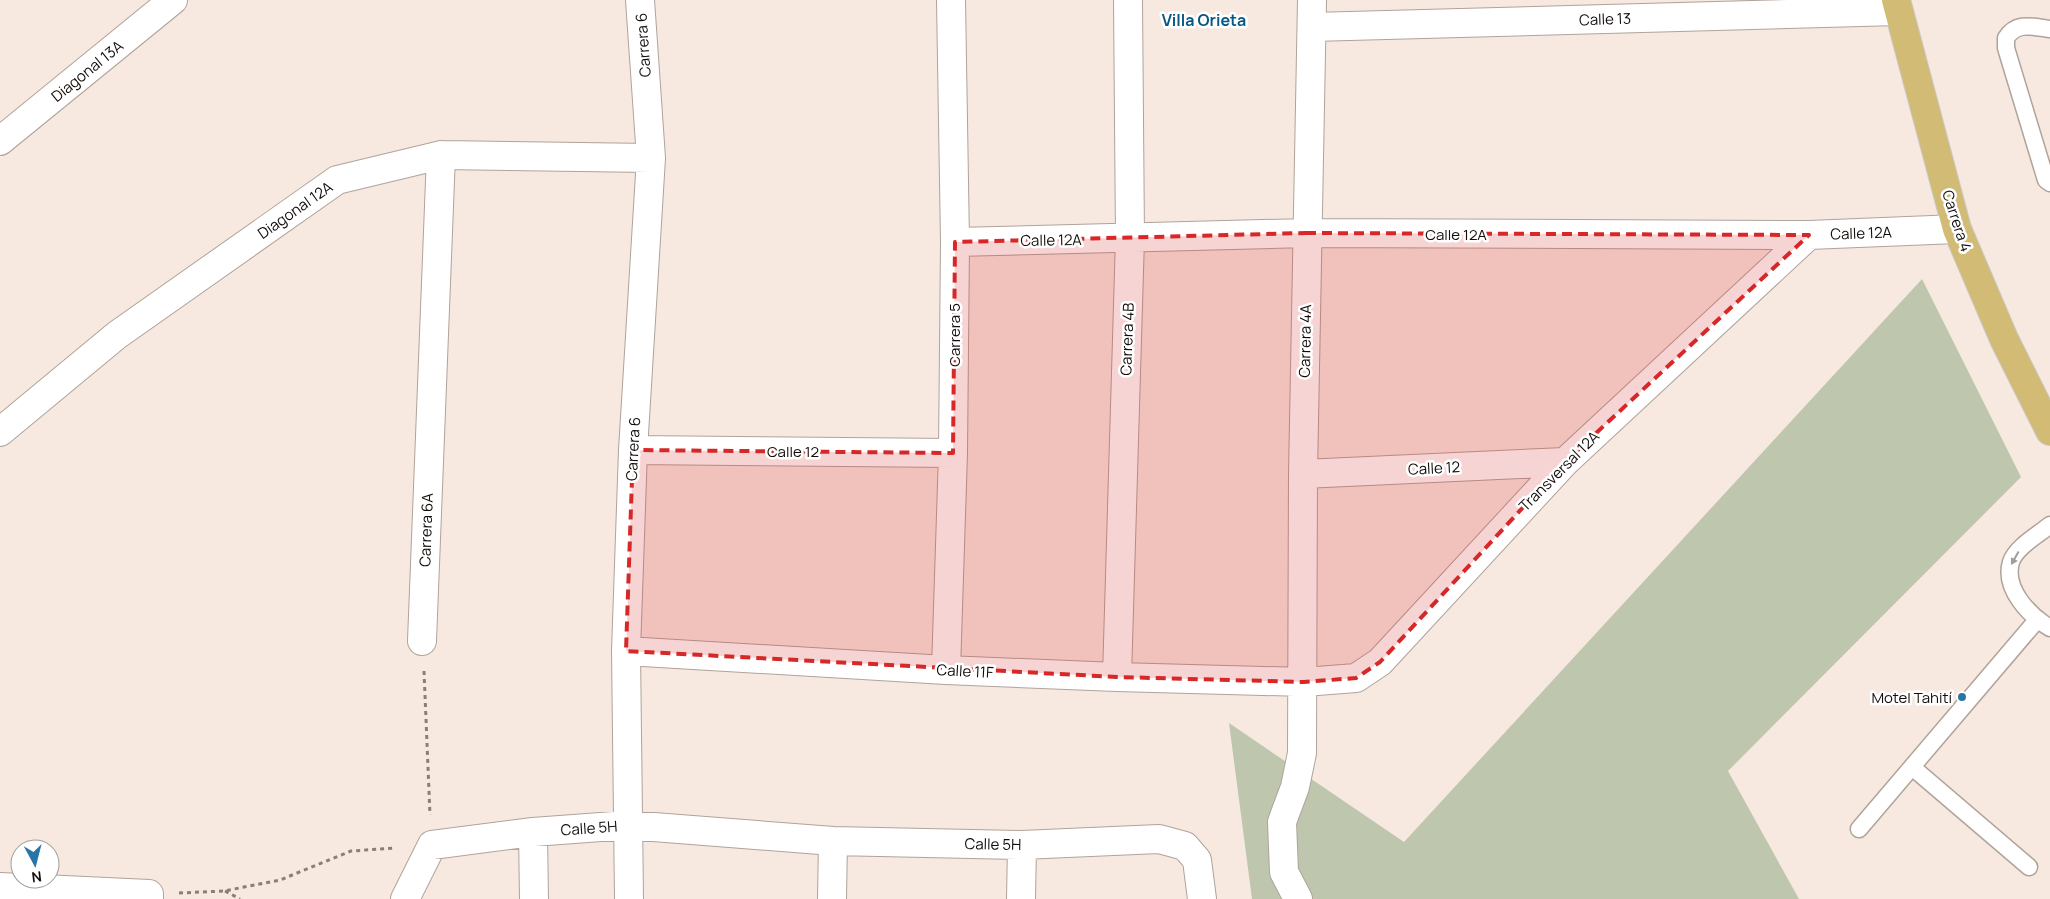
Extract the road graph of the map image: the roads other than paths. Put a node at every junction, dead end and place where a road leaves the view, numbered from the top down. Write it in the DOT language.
graph roads {
  1 [pos="173,0"];
  2 [pos="640,0"];
  3 [pos="951,0"];
  4 [pos="1128,0"];
  5 [pos="1312,0"];
  6 [pos="1897,5"];
  7 [pos="1312,27"];
  8 [pos="2050,29"];
  9 [pos="0,141"];
  10 [pos="441,156"];
  11 [pos="651,158"];
  12 [pos="2050,183"];
  13 [pos="1957,229"];
  14 [pos="1306,233"];
  15 [pos="1809,235"];
  16 [pos="1130,238"];
  17 [pos="955,242"];
  18 [pos="2050,430"];
  19 [pos="0,432"];
  20 [pos="633,450"];
  21 [pos="954,453"];
  22 [pos="1565,462"];
  23 [pos="1303,474"];
  24 [pos="2050,525"];
  25 [pos="2043,624"];
  26 [pos="422,641"];
  27 [pos="626,651"];
  28 [pos="946,670"];
  29 [pos="1117,677"];
  30 [pos="1304,682"];
  31 [pos="1912,767"];
  32 [pos="628,825"];
  33 [pos="1859,829"];
  34 [pos="533,832"];
  35 [pos="833,841"];
  36 [pos="1022,845"];
  37 [pos="2029,867"];
  38 [pos="0,887"];
  39 [pos="149,897"];
  40 [pos="405,899"];
  41 [pos="534,899"];
  42 [pos="629,899"];
  43 [pos="832,899"];
  44 [pos="1021,899"];
  45 [pos="1202,899"];
  46 [pos="1298,899"];
  1 -- 9 [label="street, Diagonal 13A"];
  2 -- 11 [label="street, Carrera 6"];
  3 -- 17 [label="street, Carrera 5"];
  4 -- 16 [label="street, Carrera 4B"];
  5 -- 7 [label="street, Carrera 4A"];
  6 -- 7 [label="street, Calle 13"];
  6 -- 13 [label="main road, Carrera 4"];
  7 -- 14 [label="street, Carrera 4A"];
  8 -- 12 [label="lane"];
  10 -- 11 [label="street, Diagonal 12A"];
  10 -- 19 [label="street, Diagonal 12A"];
  10 -- 26 [label="street, Carrera 6A"];
  11 -- 20 [label="street, Carrera 6"];
  13 -- 15 [label="street, Calle 12A"];
  13 -- 18 [label="main road, Carrera 4"];
  14 -- 15 [label="street, Calle 12A"];
  14 -- 16 [label="street, Calle 12A"];
  14 -- 23 [label="street, Carrera 4A"];
  15 -- 22 [label="street, Transversal 12A"];
  16 -- 17 [label="street, Calle 12A"];
  16 -- 29 [label="street, Carrera 4B"];
  17 -- 21 [label="street, Carrera 5"];
  20 -- 21 [label="street, Calle 12"];
  20 -- 27 [label="street, Carrera 6"];
  21 -- 28 [label="street, Carrera 5"];
  22 -- 23 [label="street, Calle 12"];
  22 -- 30 [label="street, Transversal 12A"];
  23 -- 30 [label="street, Carrera 4A"];
  24 -- 25 [label="lane, one-way"];
  25 -- 31 [label="lane"];
  27 -- 28 [label="street, Calle 11F"];
  27 -- 32 [label="street, Carrera 6"];
  28 -- 29 [label="street, Calle 11F"];
  29 -- 30 [label="street, Calle 11F"];
  30 -- 46 [label="street, Carrera 4A"];
  31 -- 33 [label="lane"];
  31 -- 37 [label="lane"];
  32 -- 34 [label="street, Calle 5H"];
  32 -- 35 [label="street, Calle 5H"];
  32 -- 42 [label="street, Carrera 6"];
  34 -- 40 [label="street, Calle 5H"];
  34 -- 41 [label="street"];
  35 -- 36 [label="street, Calle 5H"];
  35 -- 43 [label="street"];
  36 -- 44 [label="street"];
  36 -- 45 [label="street, Calle 5H"];
  38 -- 39 [label="street"];
}
